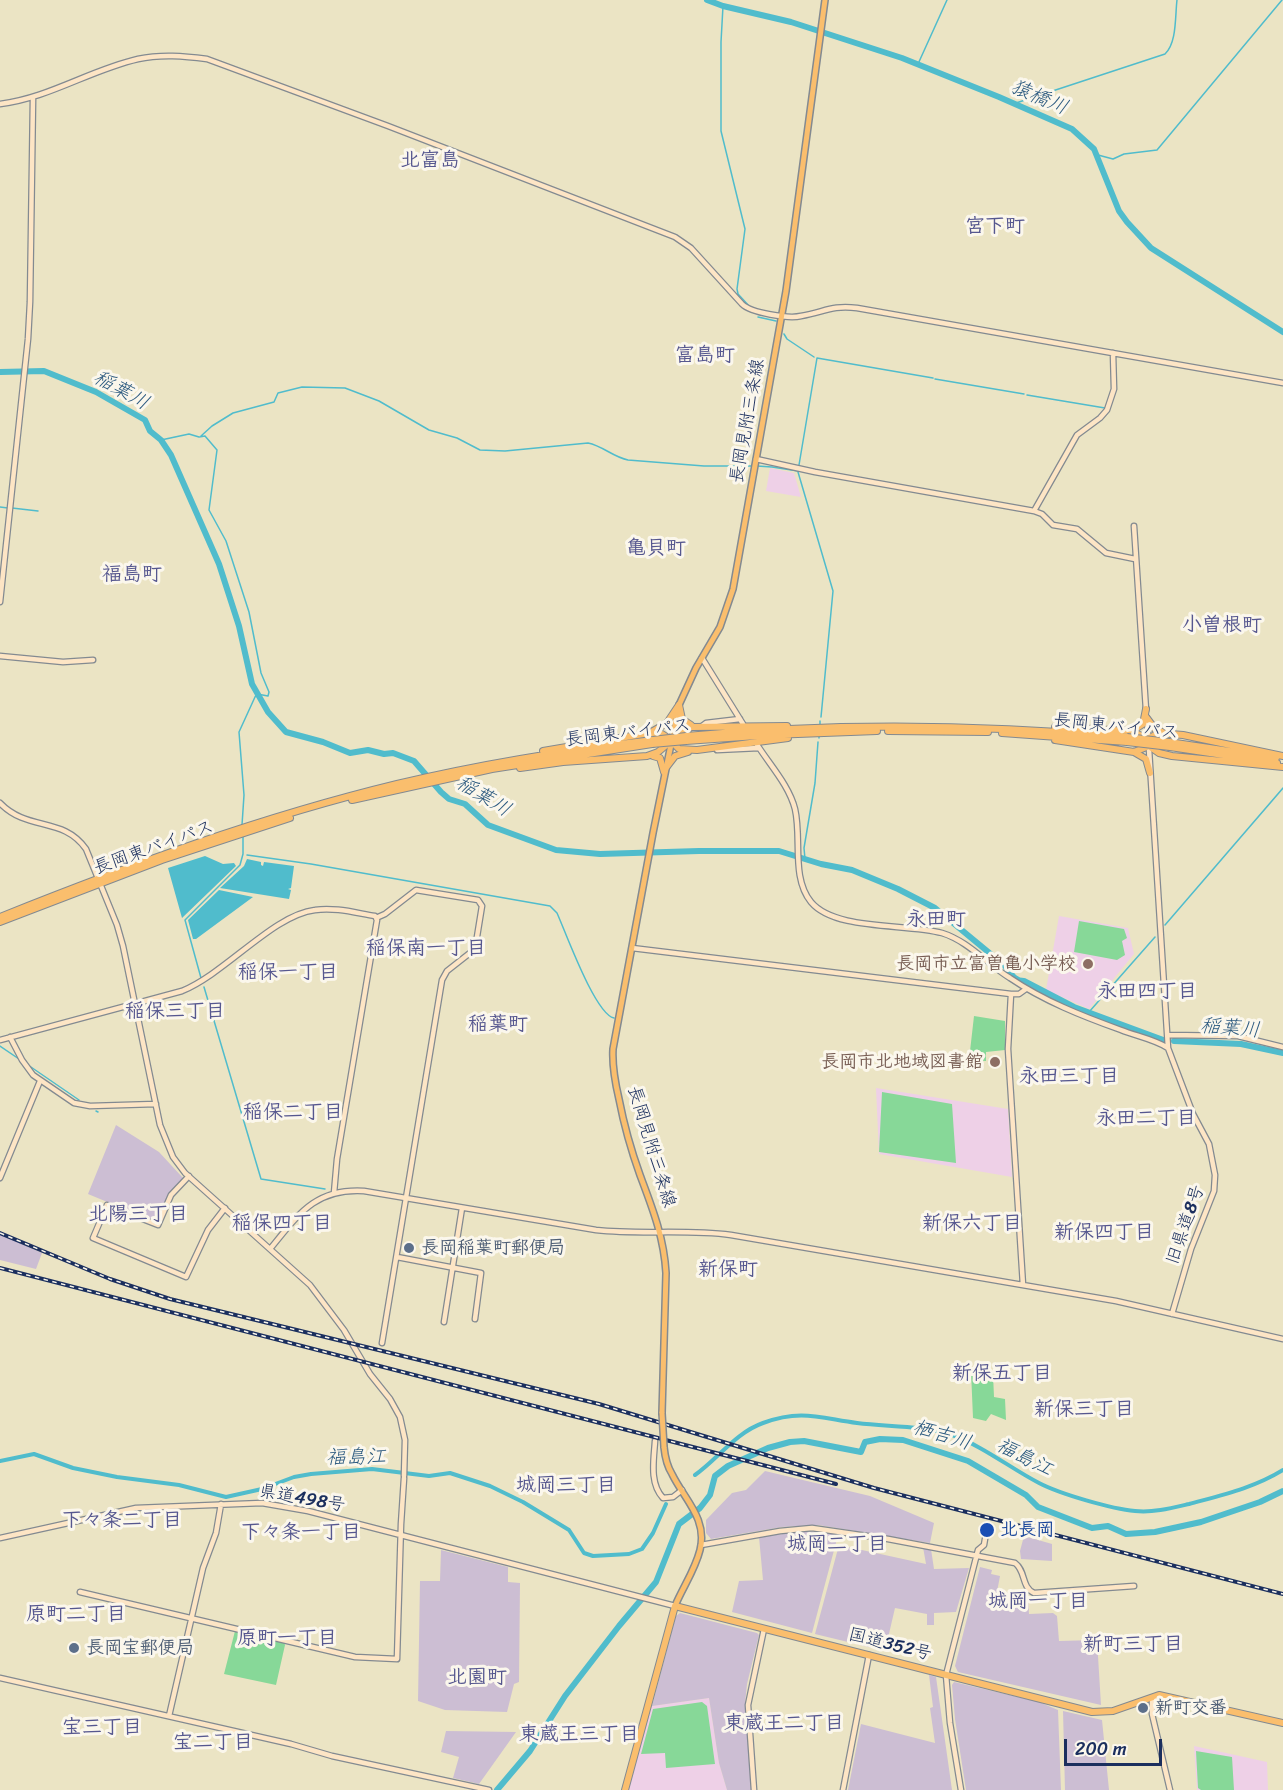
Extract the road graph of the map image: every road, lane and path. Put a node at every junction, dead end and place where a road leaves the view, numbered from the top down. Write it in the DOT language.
graph roads {
  1 [pos="825,0"];
  2 [pos="33,98"];
  3 [pos="0,104"];
  4 [pos="782,315"];
  5 [pos="1113,353"];
  6 [pos="1283,383"];
  7 [pos="756,459"];
  8 [pos="1034,510"];
  9 [pos="1134,526"];
  10 [pos="1135,559"];
  11 [pos="0,602"];
  12 [pos="0,656"];
  13 [pos="702,658"];
  14 [pos="93,660"];
  15 [pos="679,705"];
  16 [pos="1146,709"];
  17 [pos="1146,717"];
  18 [pos="699,726"];
  19 [pos="967,727"];
  20 [pos="822,729"];
  21 [pos="956,731"];
  22 [pos="1131,731"];
  23 [pos="1163,732"];
  24 [pos="649,733"];
  25 [pos="1127,740"];
  26 [pos="671,741"];
  27 [pos="652,742"];
  28 [pos="1149,742"];
  29 [pos="756,743"];
  30 [pos="759,748"];
  31 [pos="698,750"];
  32 [pos="1134,752"];
  33 [pos="647,756"];
  34 [pos="1172,756"];
  35 [pos="1283,762"];
  36 [pos="492,764"];
  37 [pos="1150,765"];
  38 [pos="665,771"];
  39 [pos="1150,773"];
  40 [pos="464,775"];
  41 [pos="0,803"];
  42 [pos="247,828"];
  43 [pos="99,881"];
  44 [pos="0,917"];
  45 [pos="376,918"];
  46 [pos="0,922"];
  47 [pos="632,948"];
  48 [pos="1026,989"];
  49 [pos="1011,994"];
  50 [pos="135,1004"];
  51 [pos="1168,1035"];
  52 [pos="10,1037"];
  53 [pos="0,1040"];
  54 [pos="1283,1047"];
  55 [pos="1168,1048"];
  56 [pos="40,1081"];
  57 [pos="156,1104"];
  58 [pos="189,1176"];
  59 [pos="0,1178"];
  60 [pos="334,1193"];
  61 [pos="407,1199"];
  62 [pos="225,1208"];
  63 [pos="462,1208"];
  64 [pos="660,1232"];
  65 [pos="270,1249"];
  66 [pos="397,1257"];
  67 [pos="452,1267"];
  68 [pos="1023,1285"];
  69 [pos="1172,1314"];
  70 [pos="475,1319"];
  71 [pos="444,1322"];
  72 [pos="1283,1339"];
  73 [pos="382,1343"];
  74 [pos="655,1441"];
  75 [pos="684,1493"];
  76 [pos="221,1504"];
  77 [pos="400,1535"];
  78 [pos="0,1538"];
  79 [pos="985,1539"];
  80 [pos="701,1545"];
  81 [pos="977,1555"];
  82 [pos="1134,1586"];
  83 [pos="80,1592"];
  84 [pos="675,1606"];
  85 [pos="191,1618"];
  86 [pos="764,1629"];
  87 [pos="869,1655"];
  88 [pos="946,1675"];
  89 [pos="0,1678"];
  90 [pos="1156,1695"];
  91 [pos="169,1716"];
  92 [pos="1283,1723"];
  93 [pos="489,1790"];
  94 [pos="625,1790"];
  95 [pos="754,1790"];
  96 [pos="843,1790"];
  97 [pos="961,1790"];
  98 [pos="1170,1790"];
  1 -- 4 [label="main road, 長岡見附三条線"];
  2 -- 3 [label="street"];
  2 -- 4 [label="street"];
  2 -- 11 [label="street"];
  4 -- 5 [label="street"];
  4 -- 7 [label="main road, 長岡見附三条線"];
  5 -- 6 [label="street"];
  5 -- 8 [label="street"];
  7 -- 8 [label="street"];
  7 -- 13 [label="main road, 長岡見附三条線"];
  8 -- 10 [label="street"];
  9 -- 10 [label="street"];
  10 -- 16 [label="street"];
  12 -- 14 [label="street"];
  13 -- 15 [label="main road, 長岡見附三条線"];
  13 -- 18 [label="street"];
  15 -- 18 [label="highway"];
  15 -- 24 [label="highway"];
  15 -- 26 [label="main road, 長岡見附三条線"];
  16 -- 17 [label="street"];
  16 -- 22 [label="highway"];
  17 -- 23 [label="highway"];
  17 -- 28 [label="street"];
  18 -- 20 [label="highway"];
  18 -- 26 [label="highway"];
  19 -- 20 [label="highway, 長岡東バイパス"];
  19 -- 22 [label="highway"];
  19 -- 25 [label="highway, 長岡東バイパス"];
  20 -- 21 [label="highway, 長岡東バイパス"];
  20 -- 27 [label="highway, 長岡東バイパス, bridge"];
  20 -- 31 [label="highway"];
  21 -- 25 [label="highway, 長岡東バイパス"];
  21 -- 32 [label="highway"];
  22 -- 28 [label="highway"];
  23 -- 28 [label="highway"];
  23 -- 35 [label="highway"];
  24 -- 26 [label="highway"];
  24 -- 36 [label="highway"];
  25 -- 35 [label="highway, 長岡東バイパス, bridge"];
  26 -- 31 [label="highway"];
  26 -- 33 [label="highway"];
  26 -- 38 [label="main road, 長岡見附三条線"];
  27 -- 36 [label="highway, 長岡東バイパス"];
  27 -- 40 [label="highway, 長岡東バイパス"];
  28 -- 32 [label="highway"];
  28 -- 34 [label="highway"];
  28 -- 37 [label="street"];
  29 -- 30 [label="street"];
  30 -- 31 [label="street"];
  30 -- 48 [label="street"];
  31 -- 38 [label="highway"];
  32 -- 39 [label="highway"];
  33 -- 38 [label="highway"];
  33 -- 40 [label="highway"];
  34 -- 35 [label="highway"];
  34 -- 37 [label="highway"];
  36 -- 42 [label="highway, 長岡東バイパス"];
  37 -- 39 [label="street"];
  38 -- 47 [label="main road, 長岡見附三条線"];
  39 -- 51 [label="street"];
  40 -- 42 [label="highway, 長岡東バイパス"];
  41 -- 43 [label="street"];
  42 -- 43 [label="highway, 長岡東バイパス"];
  43 -- 44 [label="highway, 長岡東バイパス"];
  43 -- 46 [label="highway, 長岡東バイパス"];
  43 -- 50 [label="street"];
  45 -- 50 [label="street"];
  45 -- 60 [label="street"];
  45 -- 61 [label="street"];
  47 -- 49 [label="street"];
  47 -- 64 [label="main road, 長岡見附三条線"];
  48 -- 49 [label="street"];
  48 -- 55 [label="street"];
  49 -- 68 [label="street"];
  50 -- 52 [label="street"];
  50 -- 57 [label="street"];
  51 -- 54 [label="street"];
  51 -- 55 [label="street"];
  52 -- 53 [label="street"];
  52 -- 56 [label="street"];
  55 -- 69 [label="street, 旧県道8号"];
  56 -- 57 [label="street"];
  56 -- 59 [label="street"];
  57 -- 58 [label="street"];
  58 -- 62 [label="street"];
  58 -- 62 [label="street"];
  60 -- 61 [label="street"];
  60 -- 65 [label="street"];
  61 -- 63 [label="street"];
  61 -- 66 [label="street"];
  62 -- 65 [label="street"];
  63 -- 64 [label="street"];
  63 -- 67 [label="street"];
  64 -- 68 [label="street"];
  64 -- 75 [label="main road, 長岡見附三条線, bridge"];
  65 -- 77 [label="street"];
  66 -- 67 [label="street"];
  66 -- 73 [label="street"];
  67 -- 70 [label="street"];
  67 -- 71 [label="street"];
  68 -- 69 [label="street"];
  69 -- 72 [label="street"];
  74 -- 75 [label="street"];
  75 -- 80 [label="main road"];
  76 -- 77 [label="street, 県道498号"];
  76 -- 78 [label="street, 県道498号"];
  76 -- 85 [label="street"];
  77 -- 84 [label="street, 県道498号"];
  77 -- 85 [label="street"];
  79 -- 81 [label="street"];
  80 -- 81 [label="street"];
  80 -- 84 [label="main road"];
  81 -- 82 [label="street"];
  81 -- 88 [label="street"];
  83 -- 85 [label="street"];
  84 -- 86 [label="highway, 国道352号"];
  84 -- 94 [label="highway"];
  85 -- 91 [label="street"];
  86 -- 87 [label="highway, 国道352号"];
  86 -- 95 [label="street"];
  87 -- 88 [label="highway, 国道352号"];
  87 -- 96 [label="street"];
  88 -- 90 [label="highway, 国道352号"];
  88 -- 97 [label="street"];
  89 -- 91 [label="street"];
  90 -- 92 [label="highway"];
  90 -- 98 [label="street"];
  91 -- 93 [label="street"];
}
